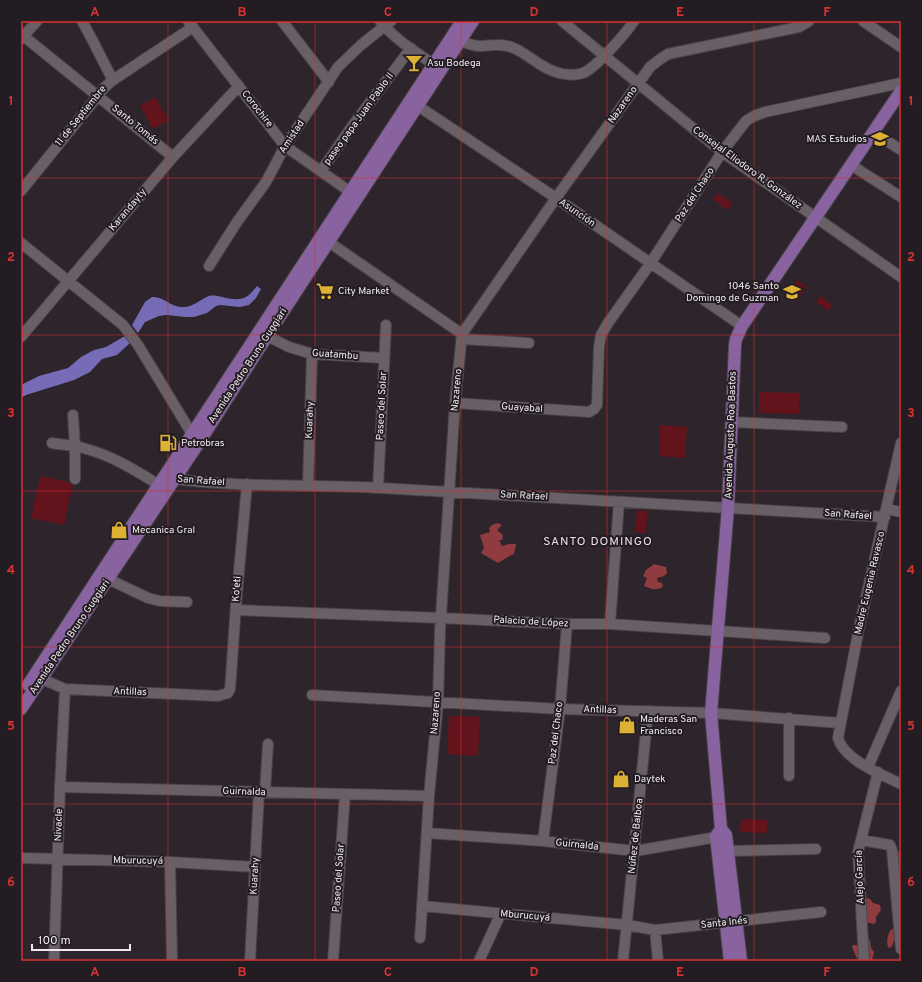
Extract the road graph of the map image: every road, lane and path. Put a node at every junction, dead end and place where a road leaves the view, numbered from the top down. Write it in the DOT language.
graph roads {
  1 [pos="37,21"];
  2 [pos="82,21"];
  3 [pos="282,21"];
  4 [pos="462,21"];
  5 [pos="473,21"];
  6 [pos="562,21"];
  7 [pos="634,21"];
  8 [pos="809,21"];
  9 [pos="863,21"];
  10 [pos="385,23"];
  11 [pos="190,24"];
  12 [pos="22,36"];
  13 [pos="460,41"];
  14 [pos="901,47"];
  15 [pos="411,48"];
  16 [pos="604,56"];
  17 [pos="438,67"];
  18 [pos="113,80"];
  19 [pos="329,82"];
  20 [pos="638,83"];
  21 [pos="901,83"];
  22 [pos="239,86"];
  23 [pos="901,90"];
  24 [pos="98,95"];
  25 [pos="414,104"];
  26 [pos="873,132"];
  27 [pos="285,146"];
  28 [pos="901,150"];
  29 [pos="722,152"];
  30 [pos="173,157"];
  31 [pos="851,165"];
  32 [pos="321,171"];
  33 [pos="21,191"];
  34 [pos="354,195"];
  35 [pos="901,197"];
  36 [pos="556,198"];
  37 [pos="816,217"];
  38 [pos="325,239"];
  39 [pos="21,243"];
  40 [pos="650,264"];
  41 [pos="209,266"];
  42 [pos="901,277"];
  43 [pos="68,281"];
  44 [pos="386,325"];
  45 [pos="742,326"];
  46 [pos="267,336"];
  47 [pos="462,336"];
  48 [pos="21,337"];
  49 [pos="529,343"];
  50 [pos="312,354"];
  51 [pos="384,358"];
  52 [pos="455,403"];
  53 [pos="589,412"];
  54 [pos="73,415"];
  55 [pos="731,422"];
  56 [pos="842,427"];
  57 [pos="195,439"];
  58 [pos="52,443"];
  59 [pos="901,444"];
  60 [pos="75,447"];
  61 [pos="75,479"];
  62 [pos="166,480"];
  63 [pos="247,484"];
  64 [pos="308,485"];
  65 [pos="378,488"];
  66 [pos="449,492"];
  67 [pos="619,502"];
  68 [pos="728,507"];
  69 [pos="901,512"];
  70 [pos="886,513"];
  71 [pos="108,579"];
  72 [pos="187,602"];
  73 [pos="236,610"];
  74 [pos="441,618"];
  75 [pos="568,624"];
  76 [pos="610,624"];
  77 [pos="718,632"];
  78 [pos="825,638"];
  79 [pos="38,678"];
  80 [pos="65,689"];
  81 [pos="228,693"];
  82 [pos="312,695"];
  83 [pos="21,696"];
  84 [pos="900,698"];
  85 [pos="438,702"];
  86 [pos="21,709"];
  87 [pos="560,709"];
  88 [pos="648,711"];
  89 [pos="711,713"];
  90 [pos="789,718"];
  91 [pos="840,723"];
  92 [pos="268,744"];
  93 [pos="868,767"];
  94 [pos="878,772"];
  95 [pos="789,776"];
  96 [pos="901,784"];
  97 [pos="60,787"];
  98 [pos="262,792"];
  99 [pos="345,794"];
  100 [pos="429,796"];
  101 [pos="427,833"];
  102 [pos="721,834"];
  103 [pos="862,840"];
  104 [pos="543,841"];
  105 [pos="816,849"];
  106 [pos="635,851"];
  107 [pos="728,851"];
  108 [pos="21,858"];
  109 [pos="58,859"];
  110 [pos="170,862"];
  111 [pos="255,867"];
  112 [pos="422,906"];
  113 [pos="821,912"];
  114 [pos="501,914"];
  115 [pos="731,922"];
  116 [pos="627,925"];
  117 [pos="655,930"];
  118 [pos="420,938"];
  119 [pos="901,949"];
  120 [pos="54,961"];
  121 [pos="172,961"];
  122 [pos="250,961"];
  123 [pos="333,961"];
  124 [pos="480,961"];
  125 [pos="623,961"];
  126 [pos="658,961"];
  127 [pos="730,961"];
  128 [pos="741,961"];
  129 [pos="864,961"];
  1 -- 12 [label="street"];
  2 -- 18 [label="street"];
  3 -- 19 [label="street"];
  4 -- 17 [label="main road, Avenida Pedro Bruno Guggiari"];
  5 -- 13 [label="main road, Avenida Pedro Bruno Guggiari"];
  6 -- 16 [label="street, Consejal Eliodoro R. González"];
  7 -- 16 [label="street"];
  8 -- 20 [label="street, Nazareno"];
  9 -- 14 [label="street"];
  10 -- 15 [label="street"];
  10 -- 19 [label="street, Amistad"];
  11 -- 18 [label="street, 11 de Septiembre"];
  11 -- 22 [label="street, Corochire"];
  12 -- 24 [label="street, Santo Tomás"];
  13 -- 16 [label="street"];
  13 -- 17 [label="main road, Avenida Pedro Bruno Guggiari"];
  15 -- 17 [label="street"];
  15 -- 32 [label="street, paseo papa Juan Pablo II"];
  16 -- 20 [label="street, Consejal Eliodoro R. González"];
  17 -- 25 [label="main road, Avenida Pedro Bruno Guggiari"];
  18 -- 24 [label="street, 11 de Septiembre"];
  19 -- 27 [label="street, Amistad"];
  20 -- 29 [label="street, Consejal Eliodoro R. González"];
  20 -- 36 [label="street, Nazareno"];
  21 -- 29 [label="street, Paz del Chaco"];
  22 -- 27 [label="street, Corochire"];
  22 -- 30 [label="street, Karandayty"];
  23 -- 26 [label="main road, Avenida Augusto Roa Bastos"];
  24 -- 30 [label="street, Santo Tomás"];
  24 -- 33 [label="street, 11 de Septiembre"];
  25 -- 34 [label="main road, Avenida Pedro Bruno Guggiari"];
  25 -- 36 [label="street, Asunción"];
  26 -- 28 [label="street"];
  26 -- 31 [label="main road, Avenida Augusto Roa Bastos"];
  27 -- 32 [label="street, Corochire"];
  27 -- 41 [label="street, Amistad"];
  29 -- 37 [label="street, Consejal Eliodoro R. González"];
  29 -- 40 [label="street, Paz del Chaco"];
  30 -- 43 [label="street, Karandayty"];
  31 -- 35 [label="street"];
  31 -- 37 [label="main road, Avenida Augusto Roa Bastos"];
  32 -- 34 [label="street, Corochire"];
  34 -- 38 [label="main road, Avenida Pedro Bruno Guggiari"];
  36 -- 40 [label="street, Asunción"];
  36 -- 47 [label="street, Nazareno"];
  37 -- 42 [label="street, Consejal Eliodoro R. González"];
  37 -- 45 [label="main road, Avenida Augusto Roa Bastos"];
  38 -- 46 [label="main road, Avenida Pedro Bruno Guggiari"];
  38 -- 47 [label="street"];
  38 -- 57 [label="main road, Avenida Pedro Bruno Guggiari"];
  39 -- 43 [label="street"];
  40 -- 45 [label="street, Asunción"];
  40 -- 53 [label="street, Paz del Chaco"];
  43 -- 48 [label="street, Karandayty"];
  43 -- 57 [label="street"];
  44 -- 51 [label="street, Paseo del Solar"];
  45 -- 55 [label="main road, Avenida Augusto Roa Bastos"];
  46 -- 50 [label="street, Guatambu"];
  46 -- 57 [label="main road, Avenida Pedro Bruno Guggiari"];
  47 -- 49 [label="street"];
  47 -- 52 [label="street, Nazareno"];
  50 -- 51 [label="street, Guatambu"];
  50 -- 64 [label="street, Kuarahy"];
  51 -- 65 [label="street, Paseo del Solar"];
  52 -- 53 [label="street, Guayabal"];
  52 -- 66 [label="street, Nazareno"];
  54 -- 60 [label="street"];
  55 -- 56 [label="street"];
  55 -- 68 [label="main road, Avenida Augusto Roa Bastos"];
  57 -- 62 [label="main road, Avenida Pedro Bruno Guggiari"];
  58 -- 60 [label="street"];
  59 -- 70 [label="street, Madre Eugenia Ravasco"];
  60 -- 61 [label="street"];
  60 -- 62 [label="street"];
  62 -- 63 [label="street, San Rafael"];
  62 -- 71 [label="main road, Avenida Pedro Bruno Guggiari"];
  62 -- 79 [label="main road, Avenida Pedro Bruno Guggiari"];
  63 -- 64 [label="street, San Rafael"];
  63 -- 73 [label="street, Ko'eti"];
  64 -- 65 [label="street, San Rafael"];
  65 -- 66 [label="street, San Rafael"];
  66 -- 67 [label="street, San Rafael"];
  66 -- 74 [label="street, Nazareno"];
  67 -- 68 [label="street, San Rafael"];
  67 -- 76 [label="street"];
  68 -- 70 [label="street, San Rafael"];
  68 -- 77 [label="main road, Avenida Augusto Roa Bastos"];
  69 -- 70 [label="street, San Rafael"];
  70 -- 91 [label="street, Madre Eugenia Ravasco"];
  71 -- 72 [label="street"];
  71 -- 79 [label="main road, Avenida Pedro Bruno Guggiari"];
  73 -- 74 [label="street, Palacio de López"];
  73 -- 81 [label="street, Ko'eti"];
  74 -- 75 [label="street, Palacio de López"];
  74 -- 85 [label="street, Nazareno"];
  75 -- 76 [label="street, Palacio de López"];
  75 -- 87 [label="street, Paz del Chaco"];
  76 -- 77 [label="street, Palacio de López"];
  77 -- 78 [label="street, Palacio de López"];
  77 -- 89 [label="main road, Avenida Augusto Roa Bastos"];
  79 -- 80 [label="street, Antillas"];
  79 -- 83 [label="main road, Avenida Pedro Bruno Guggiari"];
  79 -- 86 [label="main road, Avenida Pedro Bruno Guggiari"];
  80 -- 81 [label="street, Antillas"];
  80 -- 97 [label="street, Nivacle"];
  82 -- 85 [label="street, Antillas"];
  84 -- 93 [label="street"];
  85 -- 87 [label="street, Antillas"];
  85 -- 100 [label="street, Nazareno"];
  87 -- 88 [label="street, Antillas"];
  87 -- 104 [label="street, Paz del Chaco"];
  88 -- 89 [label="street, Antillas"];
  88 -- 106 [label="street, Núñez de Balboa"];
  89 -- 90 [label="street, Antillas"];
  89 -- 102 [label="main road, Avenida Augusto Roa Bastos"];
  90 -- 91 [label="street, Antillas"];
  90 -- 95 [label="street"];
  91 -- 93 [label="street"];
  92 -- 98 [label="street, Kuarahy"];
  93 -- 94 [label="street"];
  94 -- 96 [label="street"];
  94 -- 103 [label="street, Alejo García"];
  97 -- 98 [label="street, Guirnalda"];
  97 -- 109 [label="street, Nivacle"];
  98 -- 99 [label="street, Guirnalda"];
  98 -- 111 [label="street, Kuarahy"];
  99 -- 100 [label="street, Guirnalda"];
  99 -- 123 [label="street, Paseo del Solar"];
  100 -- 101 [label="street, Nazareno"];
  101 -- 104 [label="street, Guirnalda"];
  101 -- 112 [label="street, Nazareno"];
  102 -- 106 [label="street, Guirnalda"];
  102 -- 107 [label="main road, Avenida Augusto Roa Bastos"];
  102 -- 115 [label="main road, Avenida Augusto Roa Bastos"];
  103 -- 119 [label="street"];
  103 -- 129 [label="street, Alejo García"];
  104 -- 106 [label="street, Guirnalda"];
  105 -- 107 [label="street"];
  106 -- 116 [label="street, Núñez de Balboa"];
  107 -- 115 [label="main road, Avenida Augusto Roa Bastos"];
  108 -- 109 [label="street, Mburucuyá"];
  109 -- 110 [label="street, Mburucuyá"];
  109 -- 120 [label="street, Nivacle"];
  110 -- 111 [label="street, Mburucuyá"];
  110 -- 121 [label="street"];
  111 -- 122 [label="street, Kuarahy"];
  112 -- 114 [label="street, Mburucuyá"];
  112 -- 118 [label="street, Nazareno"];
  113 -- 115 [label="street, Santa Inés"];
  114 -- 116 [label="street, Mburucuyá"];
  114 -- 124 [label="street"];
  115 -- 117 [label="street, Santa Inés"];
  115 -- 127 [label="main road, Avenida Augusto Roa Bastos"];
  115 -- 128 [label="main road, Avenida Augusto Roa Bastos"];
  116 -- 117 [label="street, Santa Inés"];
  116 -- 125 [label="street, Núñez de Balboa"];
  117 -- 126 [label="street"];
}
